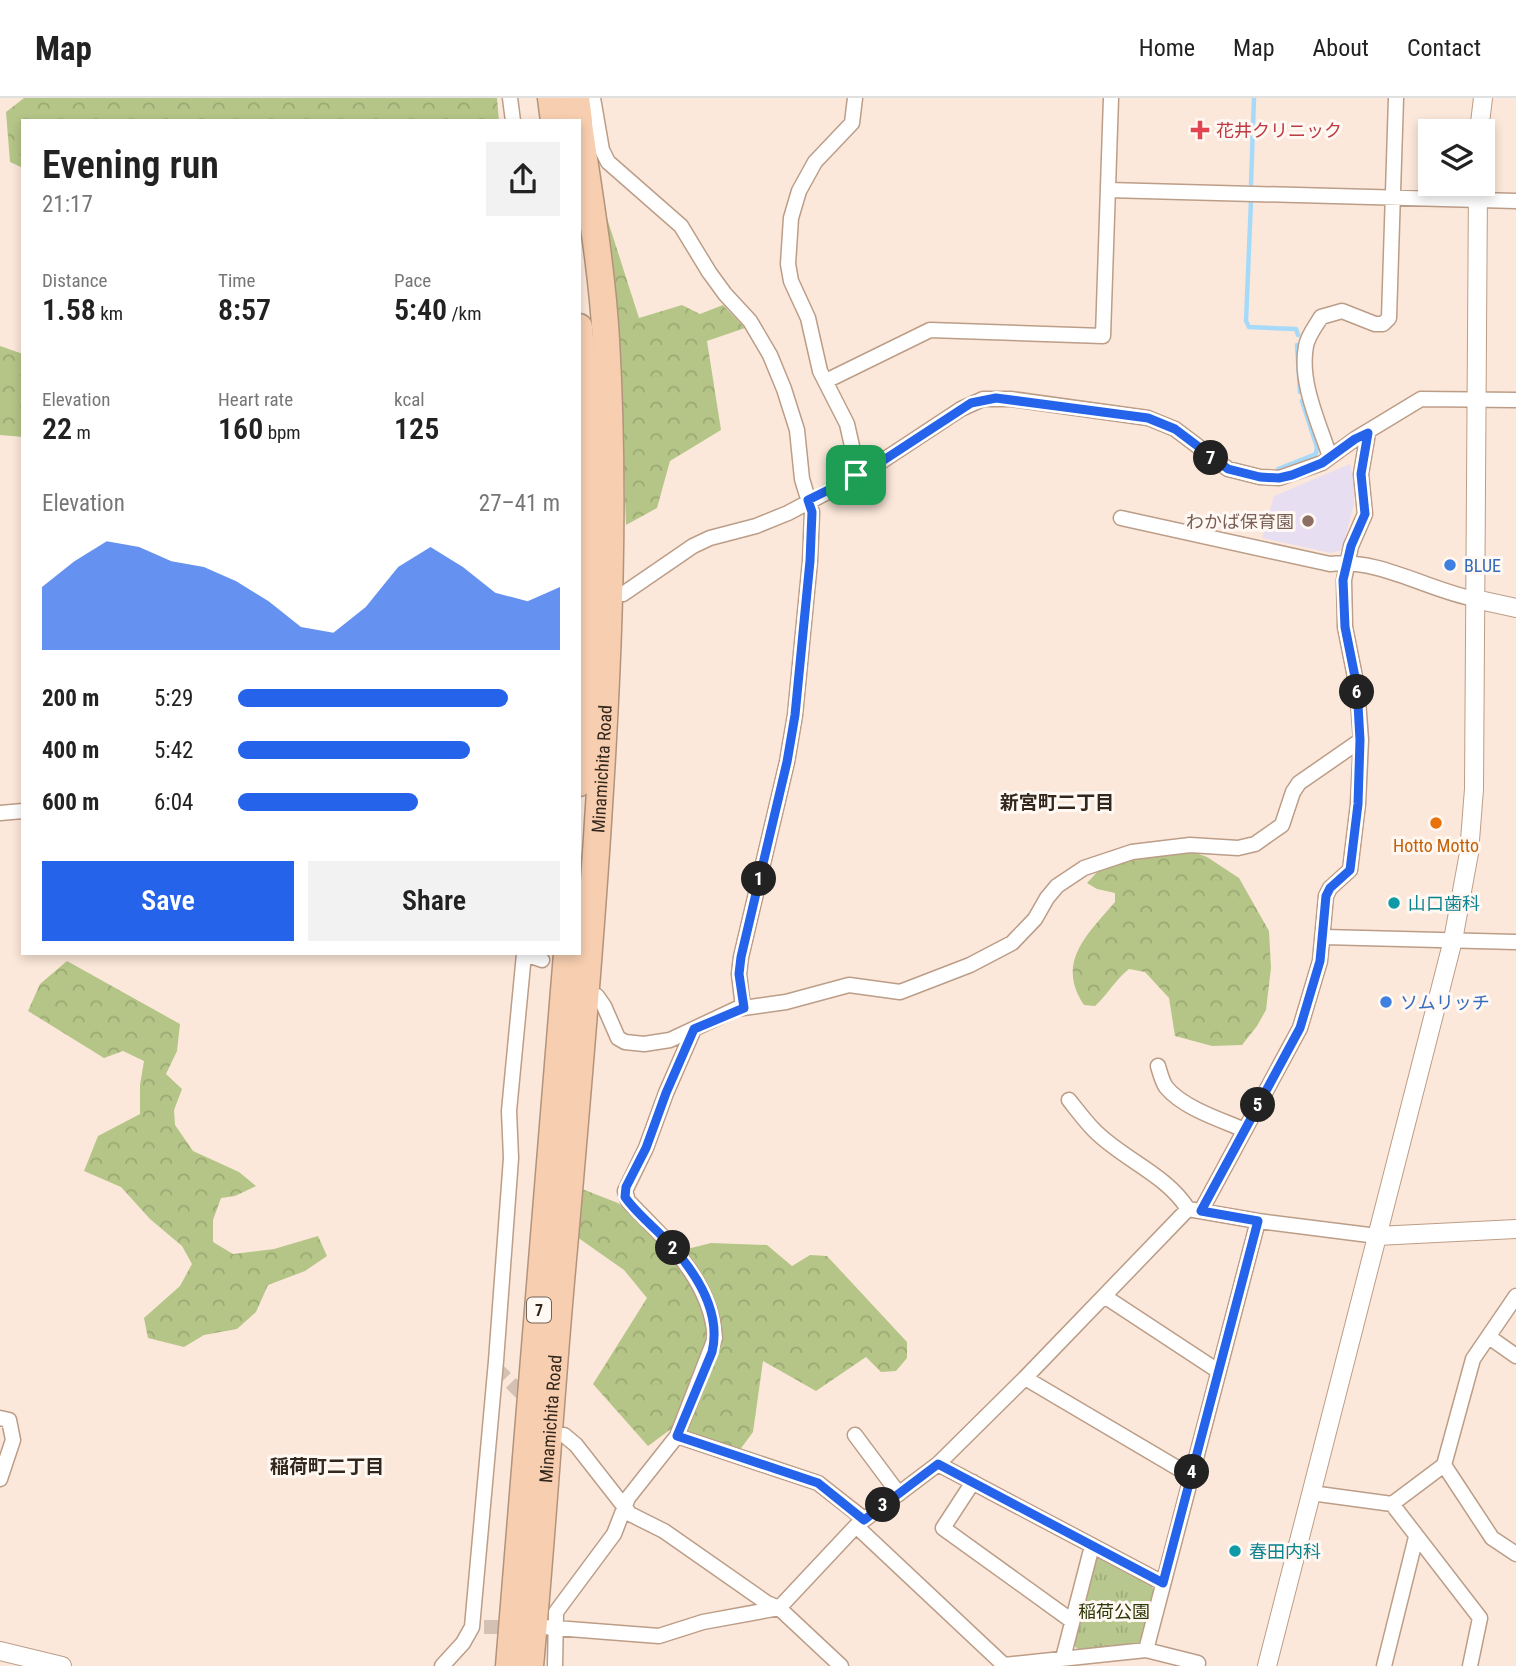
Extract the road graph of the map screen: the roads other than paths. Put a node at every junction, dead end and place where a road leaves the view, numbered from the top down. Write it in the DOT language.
graph roads {
  1 [pos="510,98"];
  2 [pos="551,98"];
  3 [pos="576,98"];
  4 [pos="593,98"];
  5 [pos="855,98"];
  6 [pos="1111,98"];
  7 [pos="1396,98"];
  8 [pos="1483,98"];
  9 [pos="513,119"];
  10 [pos="554,119"];
  11 [pos="579,119"];
  12 [pos="1480,119"];
  13 [pos="581,138"];
  14 [pos="1108,190"];
  15 [pos="1420,196"];
  16 [pos="1477,196"];
  17 [pos="1494,196"];
  18 [pos="1392,198"];
  19 [pos="1516,201"];
  20 [pos="581,354"];
  21 [pos="825,382"];
  22 [pos="1477,399"];
  23 [pos="1516,400"];
  24 [pos="1368,433"];
  25 [pos="1329,457"];
  26 [pos="856,475"];
  27 [pos="808,500"];
  28 [pos="1121,518"];
  29 [pos="1347,562"];
  30 [pos="623,594"];
  31 [pos="1475,599"];
  32 [pos="1516,608"];
  33 [pos="1360,740"];
  34 [pos="581,752"];
  35 [pos="21,811"];
  36 [pos="0,813"];
  37 [pos="1324,937"];
  38 [pos="1453,940"];
  39 [pos="1516,942"];
  40 [pos="525,955"];
  41 [pos="528,955"];
  42 [pos="567,955"];
  43 [pos="542,960"];
  44 [pos="597,996"];
  45 [pos="744,1008"];
  46 [pos="694,1029"];
  47 [pos="1158,1066"];
  48 [pos="1069,1100"];
  49 [pos="1245,1130"];
  50 [pos="1195,1210"];
  51 [pos="1258,1221"];
  52 [pos="1516,1229"];
  53 [pos="1377,1236"];
  54 [pos="1104,1296"];
  55 [pos="1516,1296"];
  56 [pos="1489,1337"];
  57 [pos="1516,1356"];
  58 [pos="1218,1371"];
  59 [pos="1025,1378"];
  60 [pos="0,1418"];
  61 [pos="564,1435"];
  62 [pos="855,1435"];
  63 [pos="677,1436"];
  64 [pos="938,1464"];
  65 [pos="1444,1465"];
  66 [pos="1191,1476"];
  67 [pos="0,1479"];
  68 [pos="973,1482"];
  69 [pos="1311,1493"];
  70 [pos="899,1494"];
  71 [pos="1392,1504"];
  72 [pos="625,1508"];
  73 [pos="860,1523"];
  74 [pos="1416,1537"];
  75 [pos="1091,1546"];
  76 [pos="1516,1554"];
  77 [pos="1163,1583"];
  78 [pos="779,1608"];
  79 [pos="1072,1621"];
  80 [pos="549,1627"];
  81 [pos="1146,1650"];
  82 [pos="0,1651"];
  83 [pos="1063,1658"];
  84 [pos="28,1662"];
  85 [pos="1198,1663"];
  86 [pos="1389,1665"];
  87 [pos="62,1666"];
  88 [pos="442,1666"];
  89 [pos="509,1666"];
  90 [pos="530,1666"];
  91 [pos="555,1666"];
  92 [pos="841,1666"];
  93 [pos="1003,1666"];
  94 [pos="1267,1666"];
  95 [pos="1470,1666"];
  1 -- 9 [label="street"];
  2 -- 10 [label="highway"];
  3 -- 11 [label="highway, Minamichita Road / 7"];
  4 -- 27 [label="street"];
  5 -- 21 [label="street"];
  6 -- 14 [label="street"];
  7 -- 18 [label="street"];
  8 -- 12 [label="street"];
  13 -- 90 [label="highway, Minamichita Road / 7"];
  14 -- 18 [label="street"];
  14 -- 21 [label="street"];
  15 -- 18 [label="street"];
  16 -- 22 [label="street"];
  17 -- 19 [label="street"];
  18 -- 25 [label="street"];
  20 -- 34 [label="highway, Minamichita Road"];
  21 -- 26 [label="street"];
  22 -- 23 [label="street"];
  22 -- 24 [label="street"];
  22 -- 31 [label="street"];
  24 -- 25 [label="street"];
  24 -- 29 [label="street"];
  25 -- 26 [label="street"];
  26 -- 27 [label="street"];
  27 -- 30 [label="street"];
  27 -- 45 [label="street"];
  28 -- 29 [label="street"];
  29 -- 31 [label="street"];
  29 -- 33 [label="street"];
  31 -- 32 [label="street"];
  31 -- 38 [label="street"];
  33 -- 37 [label="street"];
  33 -- 45 [label="street"];
  35 -- 36 [label="street"];
  37 -- 38 [label="street"];
  37 -- 49 [label="street"];
  38 -- 39 [label="street"];
  38 -- 53 [label="street"];
  40 -- 88 [label="street"];
  41 -- 43 [label="street"];
  42 -- 89 [label="highway, Minamichita Road / 7"];
  44 -- 46 [label="street"];
  45 -- 46 [label="street"];
  46 -- 63 [label="street"];
  47 -- 49 [label="street"];
  48 -- 50 [label="street"];
  49 -- 50 [label="street"];
  50 -- 51 [label="street"];
  50 -- 54 [label="street"];
  51 -- 53 [label="street"];
  51 -- 58 [label="street"];
  52 -- 53 [label="street"];
  53 -- 69 [label="street"];
  54 -- 58 [label="street"];
  54 -- 59 [label="street"];
  55 -- 56 [label="street"];
  56 -- 57 [label="street"];
  56 -- 65 [label="street"];
  58 -- 66 [label="street"];
  59 -- 64 [label="street"];
  59 -- 66 [label="street"];
  60 -- 67 [label="street"];
  61 -- 72 [label="street"];
  62 -- 70 [label="street"];
  63 -- 72 [label="street"];
  63 -- 73 [label="street"];
  64 -- 68 [label="street"];
  64 -- 70 [label="street"];
  65 -- 71 [label="street"];
  65 -- 76 [label="street"];
  66 -- 77 [label="street"];
  68 -- 75 [label="street"];
  68 -- 79 [label="street"];
  69 -- 71 [label="street"];
  69 -- 94 [label="street"];
  70 -- 73 [label="street"];
  71 -- 74 [label="street"];
  72 -- 78 [label="street"];
  72 -- 80 [label="street"];
  73 -- 78 [label="street"];
  73 -- 93 [label="street"];
  74 -- 86 [label="street"];
  74 -- 95 [label="street"];
  75 -- 77 [label="street"];
  75 -- 79 [label="street"];
  77 -- 81 [label="street"];
  78 -- 80 [label="street"];
  78 -- 92 [label="street"];
  79 -- 83 [label="street"];
  80 -- 91 [label="street"];
  81 -- 83 [label="street"];
  81 -- 85 [label="street"];
  82 -- 84 [label="street"];
  83 -- 93 [label="street"];
  84 -- 87 [label="street"];
}
